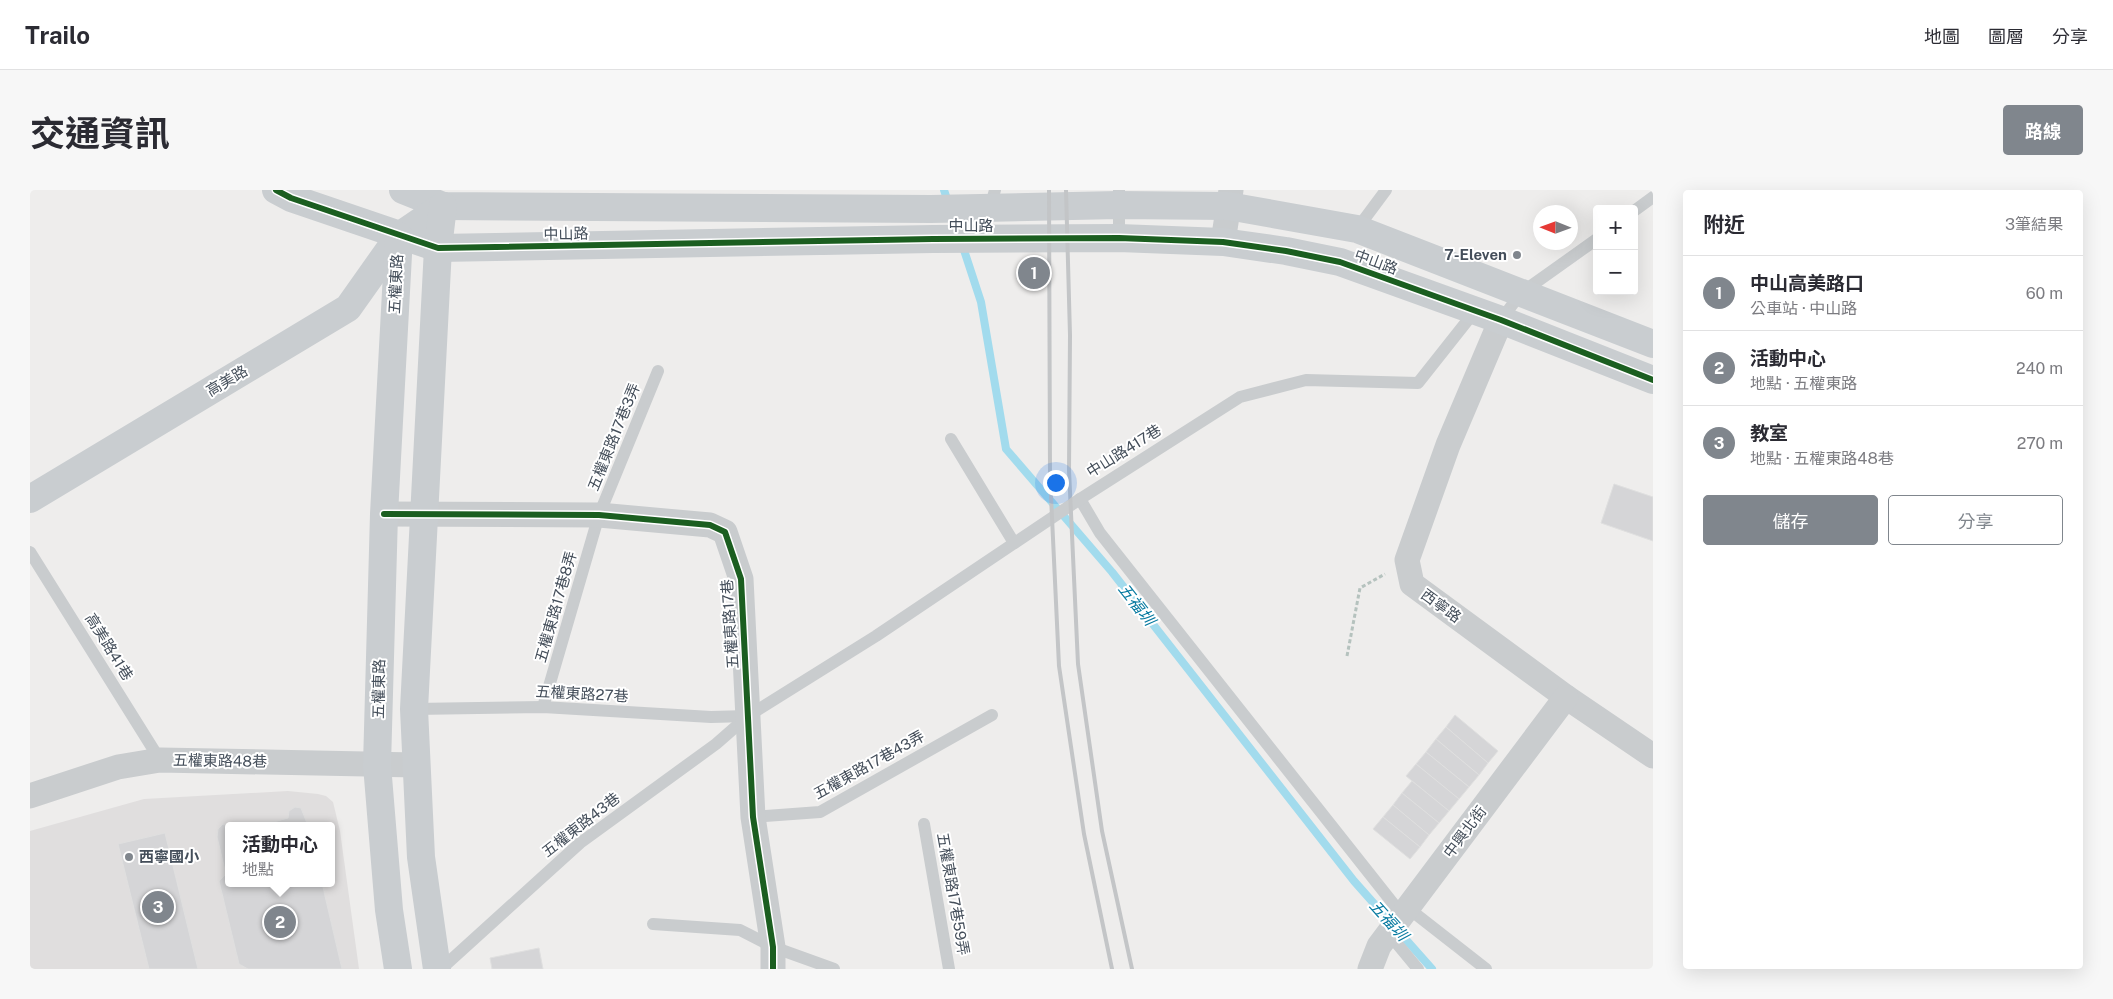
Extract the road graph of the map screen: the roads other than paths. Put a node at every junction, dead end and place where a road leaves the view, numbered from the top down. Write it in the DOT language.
graph roads {
  1 [pos="276,190"];
  2 [pos="403,190"];
  3 [pos="1386,190"];
  4 [pos="1653,197"];
  5 [pos="1119,198"];
  6 [pos="1229,198"];
  7 [pos="993,199"];
  8 [pos="443,206"];
  9 [pos="1638,208"];
  10 [pos="1357,229"];
  11 [pos="399,236"];
  12 [pos="982,238"];
  13 [pos="1119,238"];
  14 [pos="1223,242"];
  15 [pos="1593,242"];
  16 [pos="438,248"];
  17 [pos="1521,293"];
  18 [pos="1475,310"];
  19 [pos="1501,320"];
  20 [pos="1653,344"];
  21 [pos="658,371"];
  22 [pos="1653,380"];
  23 [pos="951,439"];
  24 [pos="1080,498"];
  25 [pos="30,499"];
  26 [pos="424,513"];
  27 [pos="384,514"];
  28 [pos="599,515"];
  29 [pos="1014,543"];
  30 [pos="30,552"];
  31 [pos="1566,697"];
  32 [pos="543,707"];
  33 [pos="414,709"];
  34 [pos="992,715"];
  35 [pos="748,716"];
  36 [pos="1653,756"];
  37 [pos="160,760"];
  38 [pos="377,765"];
  39 [pos="416,765"];
  40 [pos="30,796"];
  41 [pos="753,817"];
  42 [pos="924,824"];
  43 [pos="1400,919"];
  44 [pos="653,924"];
  45 [pos="773,958"];
  46 [pos="398,969"];
  47 [pos="438,969"];
  48 [pos="442,969"];
  49 [pos="834,969"];
  50 [pos="949,969"];
  51 [pos="1370,969"];
  52 [pos="1418,969"];
  53 [pos="1486,969"];
  1 -- 11 [label="street, 中山路"];
  2 -- 8 [label="street, 中山路"];
  3 -- 10 [label="lane"];
  4 -- 9 [label="lane"];
  5 -- 6 [label="street, 中山路"];
  5 -- 7 [label="street, 中山路"];
  5 -- 13 [label="lane"];
  6 -- 10 [label="street, 中山路"];
  6 -- 14 [label="street"];
  7 -- 8 [label="street, 中山路"];
  7 -- 12 [label="lane"];
  8 -- 11 [label="street, 五權東路"];
  8 -- 16 [label="street"];
  10 -- 17 [label="street, 中山路"];
  11 -- 16 [label="street, 中山路"];
  11 -- 25 [label="street, 高美路"];
  11 -- 27 [label="street, 五權東路"];
  12 -- 13 [label="street, 中山路"];
  12 -- 16 [label="street, 中山路"];
  13 -- 14 [label="street, 中山路"];
  14 -- 18 [label="street, 中山路"];
  15 -- 17 [label="lane"];
  16 -- 26 [label="street"];
  17 -- 19 [label="lane"];
  17 -- 20 [label="street, 中山路"];
  18 -- 19 [label="street, 中山路"];
  18 -- 24 [label="lane, 中山路417巷"];
  19 -- 22 [label="street, 中山路"];
  19 -- 31 [label="street, 西寧路"];
  21 -- 28 [label="lane, 五權東路17巷3弄"];
  23 -- 29 [label="lane"];
  24 -- 29 [label="lane, 中山路417巷"];
  24 -- 43 [label="lane"];
  26 -- 27 [label="street, 五權東路17巷"];
  26 -- 28 [label="street, 五權東路17巷"];
  26 -- 33 [label="street"];
  27 -- 38 [label="street, 五權東路"];
  28 -- 32 [label="lane, 五權東路17巷8弄"];
  28 -- 35 [label="street, 五權東路17巷"];
  29 -- 35 [label="lane, 中山路417巷"];
  30 -- 37 [label="lane, 高美路41巷"];
  31 -- 36 [label="street, 西寧路"];
  31 -- 43 [label="street, 中興北街"];
  32 -- 33 [label="lane, 五權東路27巷"];
  32 -- 35 [label="lane, 五權東路27巷"];
  33 -- 39 [label="street"];
  34 -- 41 [label="lane, 五權東路17巷43弄"];
  35 -- 41 [label="street, 五權東路17巷"];
  35 -- 48 [label="lane, 五權東路43巷"];
  37 -- 38 [label="street, 五權東路48巷"];
  37 -- 40 [label="street, 五權東路48巷"];
  38 -- 39 [label="street, 五權東路48巷"];
  38 -- 46 [label="street, 五權東路"];
  39 -- 47 [label="street"];
  41 -- 45 [label="street, 五權東路17巷"];
  42 -- 50 [label="lane, 五權東路17巷59弄"];
  43 -- 51 [label="street, 中興北街"];
  43 -- 52 [label="lane"];
  43 -- 53 [label="lane"];
  44 -- 45 [label="lane"];
  45 -- 49 [label="lane"];
}
